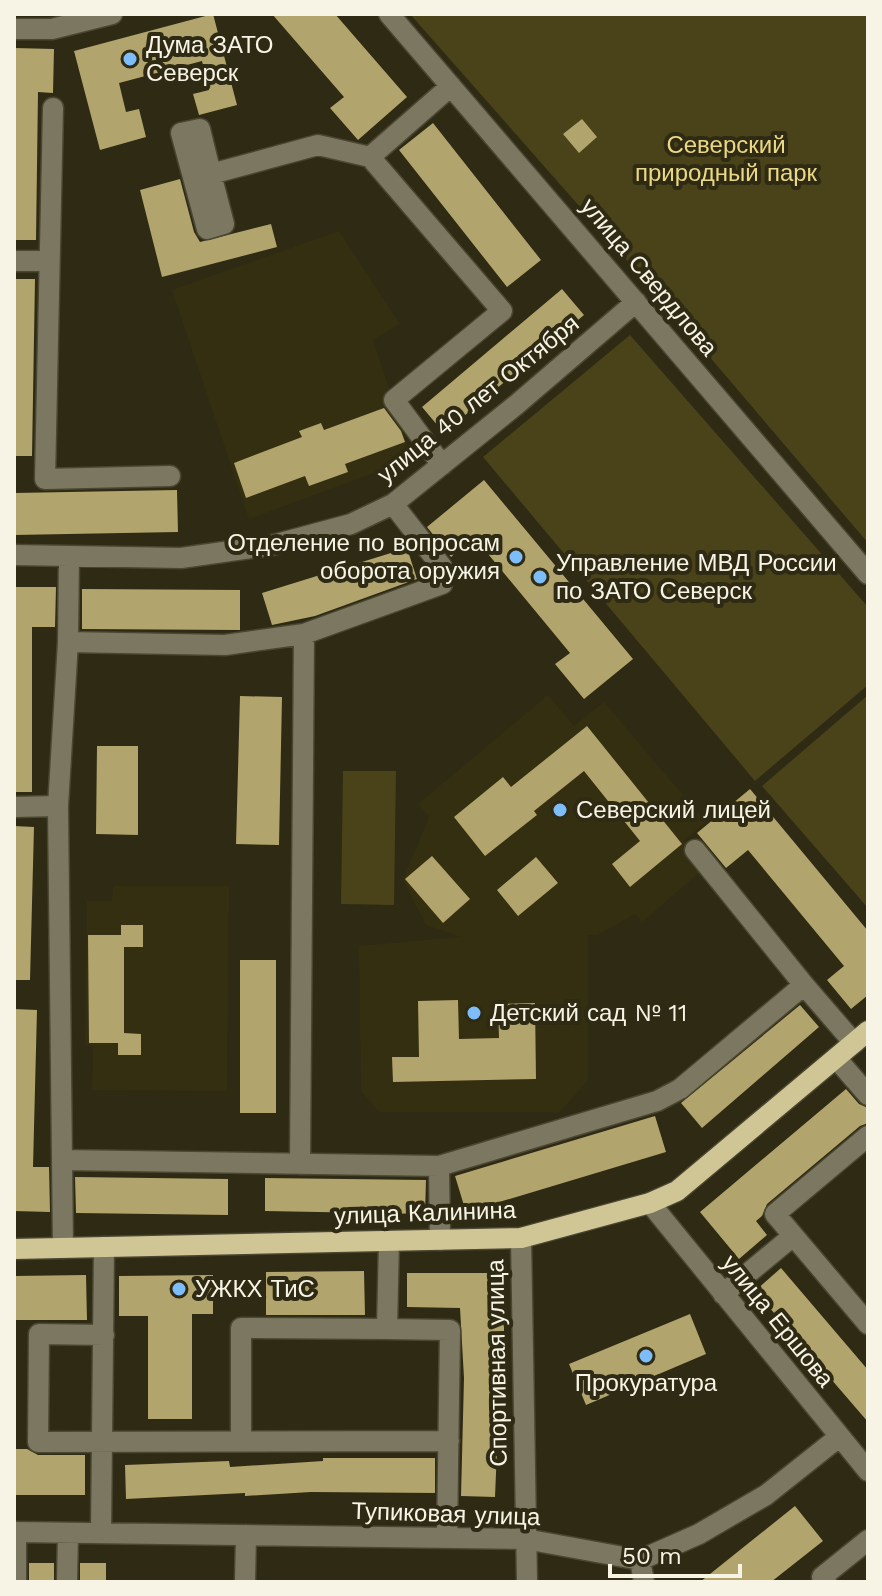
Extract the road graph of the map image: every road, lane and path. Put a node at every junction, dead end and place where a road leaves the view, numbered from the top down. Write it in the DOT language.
graph roads {
  1 [pos="112,14"];
  2 [pos="389,14"];
  3 [pos="14,29"];
  4 [pos="451,86"];
  5 [pos="53,108"];
  6 [pos="370,157"];
  7 [pos="211,174"];
  8 [pos="14,261"];
  9 [pos="48,261"];
  10 [pos="636,302"];
  11 [pos="442,465"];
  12 [pos="170,476"];
  13 [pos="393,504"];
  14 [pos="14,555"];
  15 [pos="69,556"];
  16 [pos="868,574"];
  17 [pos="304,634"];
  18 [pos="68,642"];
  19 [pos="58,806"];
  20 [pos="14,807"];
  21 [pos="695,850"];
  22 [pos="804,985"];
  23 [pos="861,1037"];
  24 [pos="836,1058"];
  25 [pos="868,1095"];
  26 [pos="868,1136"];
  27 [pos="63,1160"];
  28 [pos="300,1164"];
  29 [pos="439,1166"];
  30 [pos="650,1203"];
  31 [pos="793,1236"];
  32 [pos="521,1238"];
  33 [pos="440,1240"];
  34 [pos="389,1241"];
  35 [pos="104,1247"];
  36 [pos="63,1248"];
  37 [pos="14,1249"];
  38 [pos="723,1294"];
  39 [pos="868,1324"];
  40 [pos="387,1329"];
  41 [pos="104,1335"];
  42 [pos="839,1437"];
  43 [pos="241,1440"];
  44 [pos="102,1441"];
  45 [pos="449,1441"];
  46 [pos="868,1471"];
  47 [pos="15,1532"];
  48 [pos="68,1533"];
  49 [pos="101,1533"];
  50 [pos="246,1535"];
  51 [pos="447,1538"];
  52 [pos="525,1539"];
  53 [pos="868,1540"];
  54 [pos="640,1560"];
  55 [pos="821,1580"];
  56 [pos="16,1582"];
  57 [pos="67,1582"];
  58 [pos="245,1582"];
  59 [pos="527,1582"];
  60 [pos="644,1582"];
  1 -- 3 [label="street"];
  2 -- 4 [label="street, улица Свердлова"];
  4 -- 6 [label="street"];
  4 -- 10 [label="street, улица Свердлова"];
  5 -- 9 [label="street"];
  6 -- 7 [label="street"];
  6 -- 11 [label="street"];
  8 -- 9 [label="street"];
  9 -- 12 [label="street"];
  10 -- 11 [label="street, улица 40 лет Октября"];
  10 -- 16 [label="street, улица Свердлова"];
  11 -- 13 [label="street, улица 40 лет Октября"];
  13 -- 15 [label="street, улица 40 лет Октября"];
  13 -- 17 [label="street"];
  14 -- 15 [label="street, улица 40 лет Октября"];
  15 -- 18 [label="street"];
  17 -- 18 [label="street"];
  17 -- 28 [label="street"];
  18 -- 19 [label="street"];
  19 -- 20 [label="street"];
  19 -- 27 [label="street"];
  21 -- 22 [label="street"];
  22 -- 23 [label="street"];
  22 -- 29 [label="street"];
  23 -- 24 [label="main road, улица Калинина"];
  24 -- 25 [label="street"];
  24 -- 30 [label="main road, улица Калинина"];
  26 -- 31 [label="street"];
  27 -- 28 [label="street"];
  27 -- 36 [label="street"];
  28 -- 29 [label="street"];
  29 -- 33 [label="street"];
  30 -- 32 [label="main road, улица Калинина"];
  30 -- 38 [label="street, улица Ершова"];
  31 -- 38 [label="street"];
  31 -- 39 [label="street"];
  32 -- 33 [label="main road, улица Калинина"];
  32 -- 52 [label="street, Спортивная улица"];
  33 -- 34 [label="main road, улица Калинина"];
  34 -- 35 [label="main road, улица Калинина"];
  34 -- 40 [label="street"];
  35 -- 36 [label="main road, улица Калинина"];
  35 -- 41 [label="street"];
  36 -- 37 [label="main road, улица Калинина"];
  38 -- 42 [label="street, улица Ершова"];
  40 -- 43 [label="street"];
  40 -- 45 [label="street"];
  41 -- 44 [label="street"];
  41 -- 44 [label="street"];
  42 -- 46 [label="street, улица Ершова"];
  42 -- 54 [label="street"];
  43 -- 44 [label="street"];
  43 -- 45 [label="street"];
  44 -- 49 [label="street"];
  45 -- 51 [label="street"];
  47 -- 48 [label="street, Тупиковая улица"];
  47 -- 56 [label="street"];
  48 -- 49 [label="street, Тупиковая улица"];
  48 -- 57 [label="street"];
  49 -- 50 [label="street, Тупиковая улица"];
  50 -- 51 [label="street, Тупиковая улица"];
  50 -- 58 [label="street"];
  51 -- 52 [label="street, Тупиковая улица"];
  52 -- 54 [label="street, Тупиковая улица"];
  52 -- 59 [label="street, Спортивная улица"];
  53 -- 55 [label="street"];
  54 -- 60 [label="street"];
}
